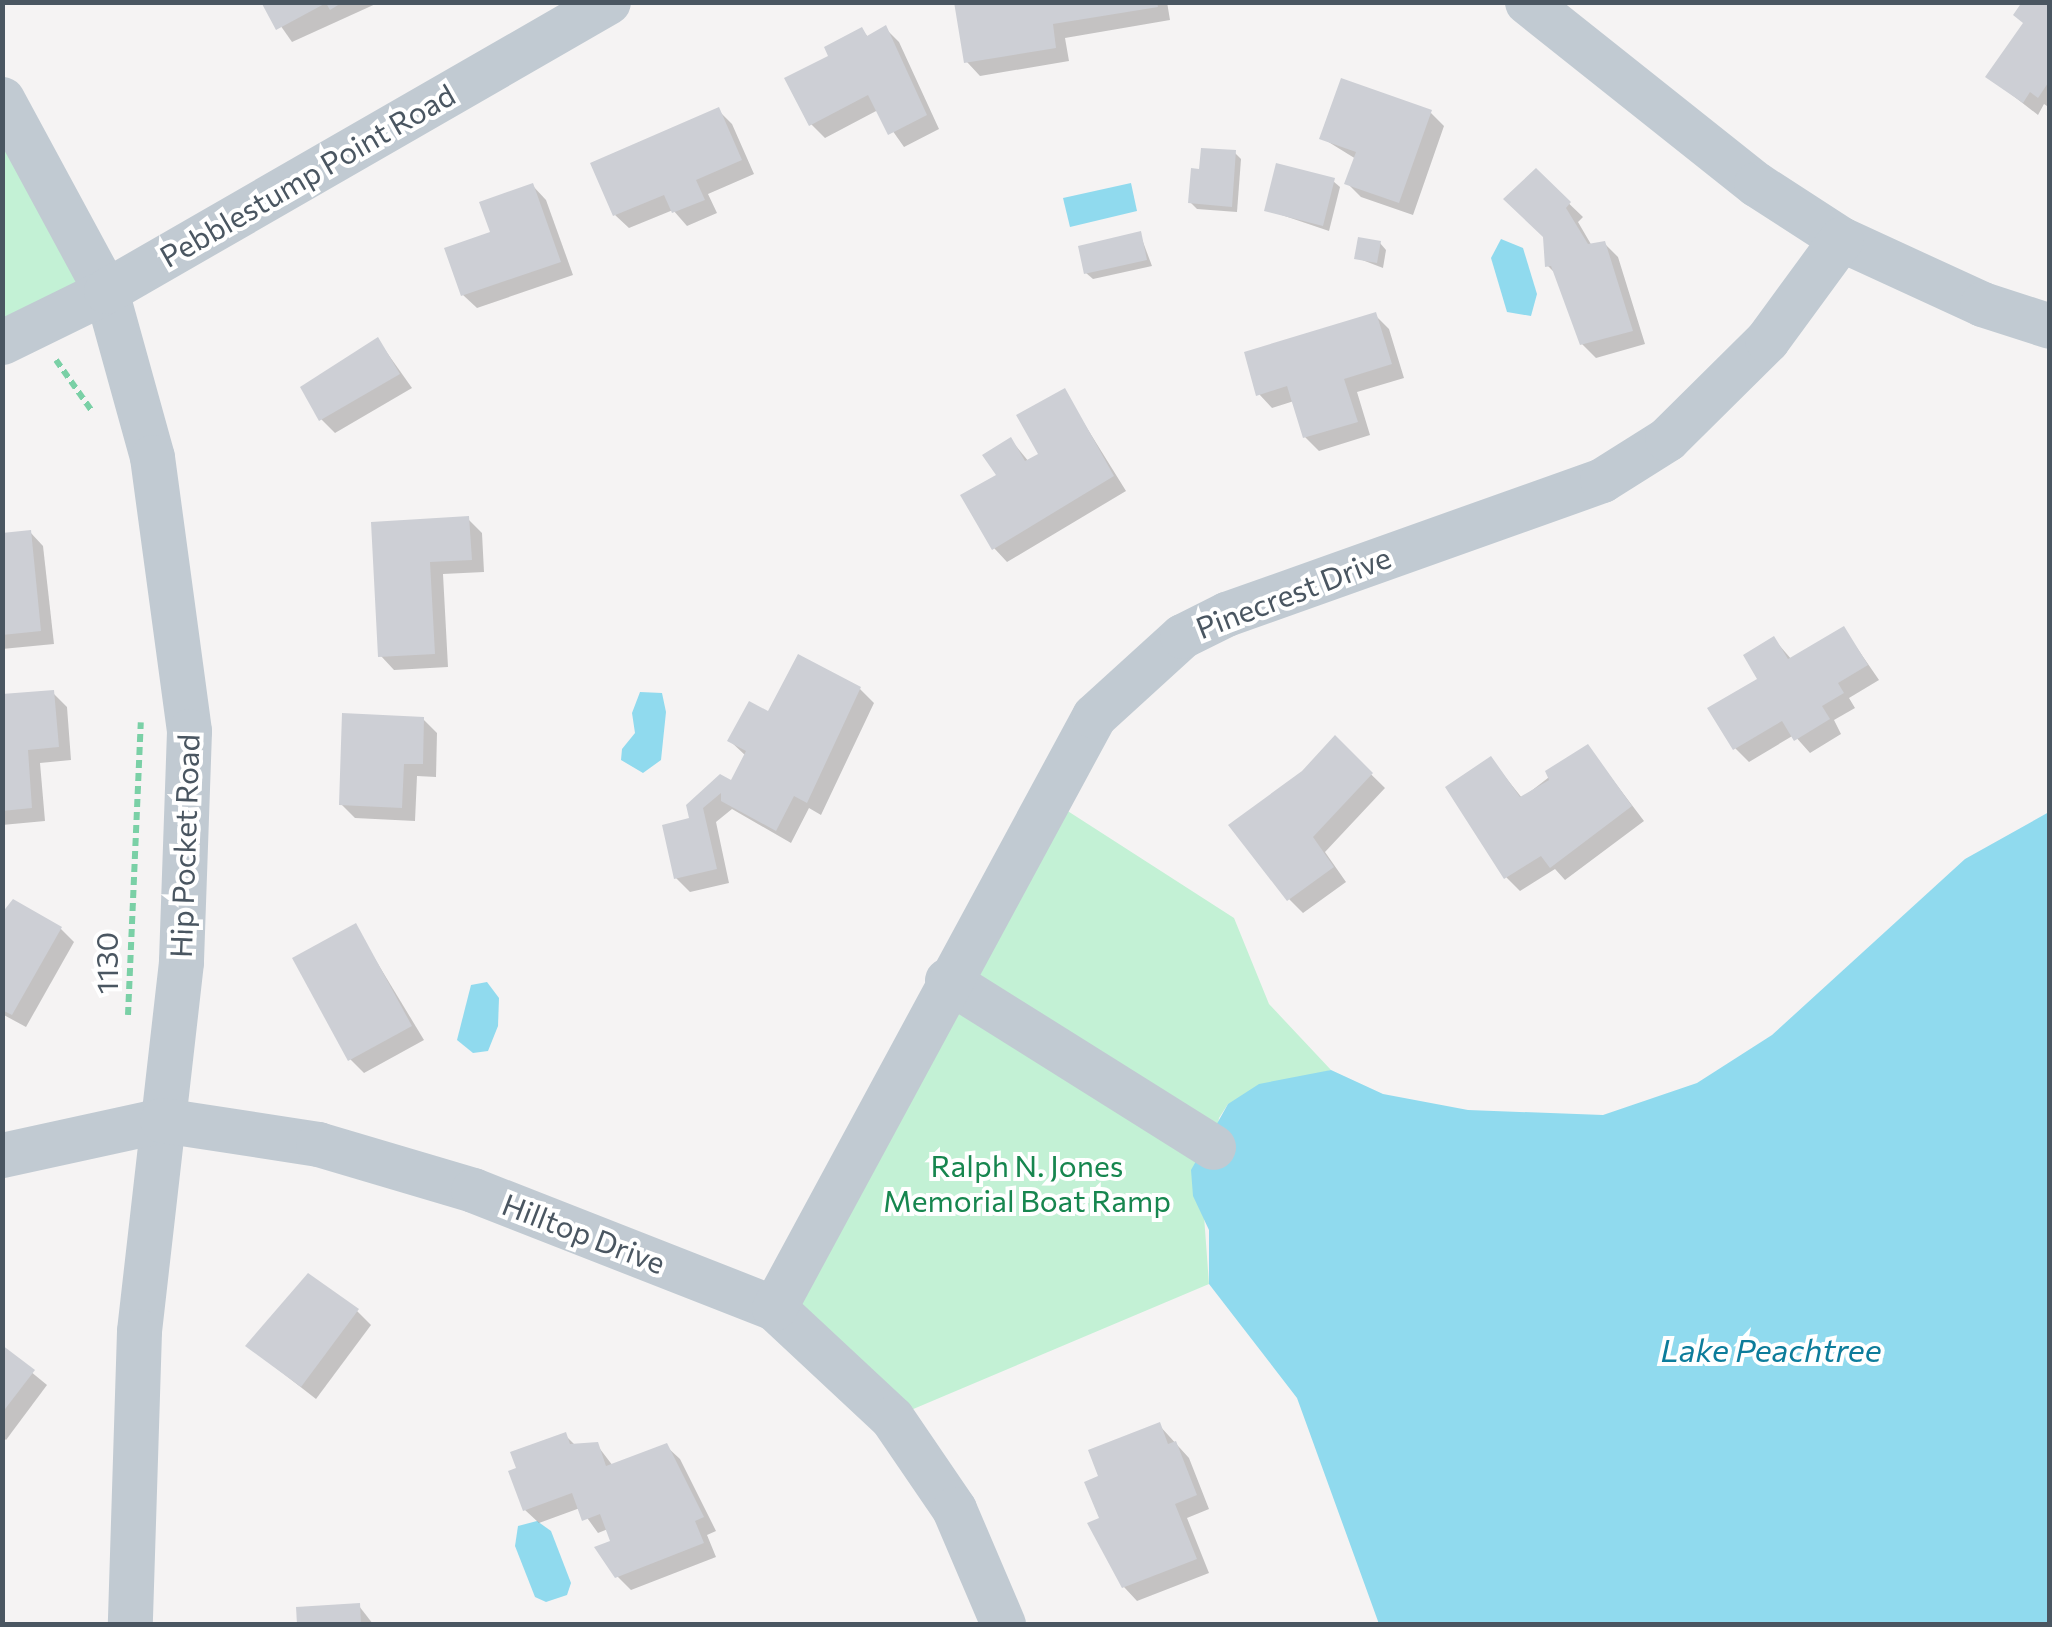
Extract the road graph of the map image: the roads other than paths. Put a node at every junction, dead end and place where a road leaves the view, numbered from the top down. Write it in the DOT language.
graph roads {
  1 [pos="608,2"];
  2 [pos="1527,2"];
  3 [pos="2,99"];
  4 [pos="1841,239"];
  5 [pos="106,291"];
  6 [pos="2050,326"];
  7 [pos="16,334"];
  8 [pos="947,980"];
  9 [pos="162,1120"];
  10 [pos="1213,1147"];
  11 [pos="2,1154"];
  12 [pos="774,1308"];
  13 [pos="130,1624"];
  14 [pos="1003,1624"];
  1 -- 5 [label="street, Pebblestump Point Road"];
  2 -- 4 [label="street"];
  3 -- 5 [label="street, Hip Pocket Road"];
  4 -- 6 [label="street"];
  4 -- 8 [label="street, Pinecrest Drive"];
  5 -- 7 [label="street, Pebblestump Point Road"];
  5 -- 9 [label="street, Hip Pocket Road"];
  8 -- 10 [label="street"];
  8 -- 12 [label="street, Pinecrest Drive"];
  9 -- 11 [label="street, Hilltop Drive"];
  9 -- 12 [label="street, Hilltop Drive"];
  9 -- 13 [label="street, Hip Pocket Road"];
  12 -- 14 [label="street, Hilltop Drive"];
}
